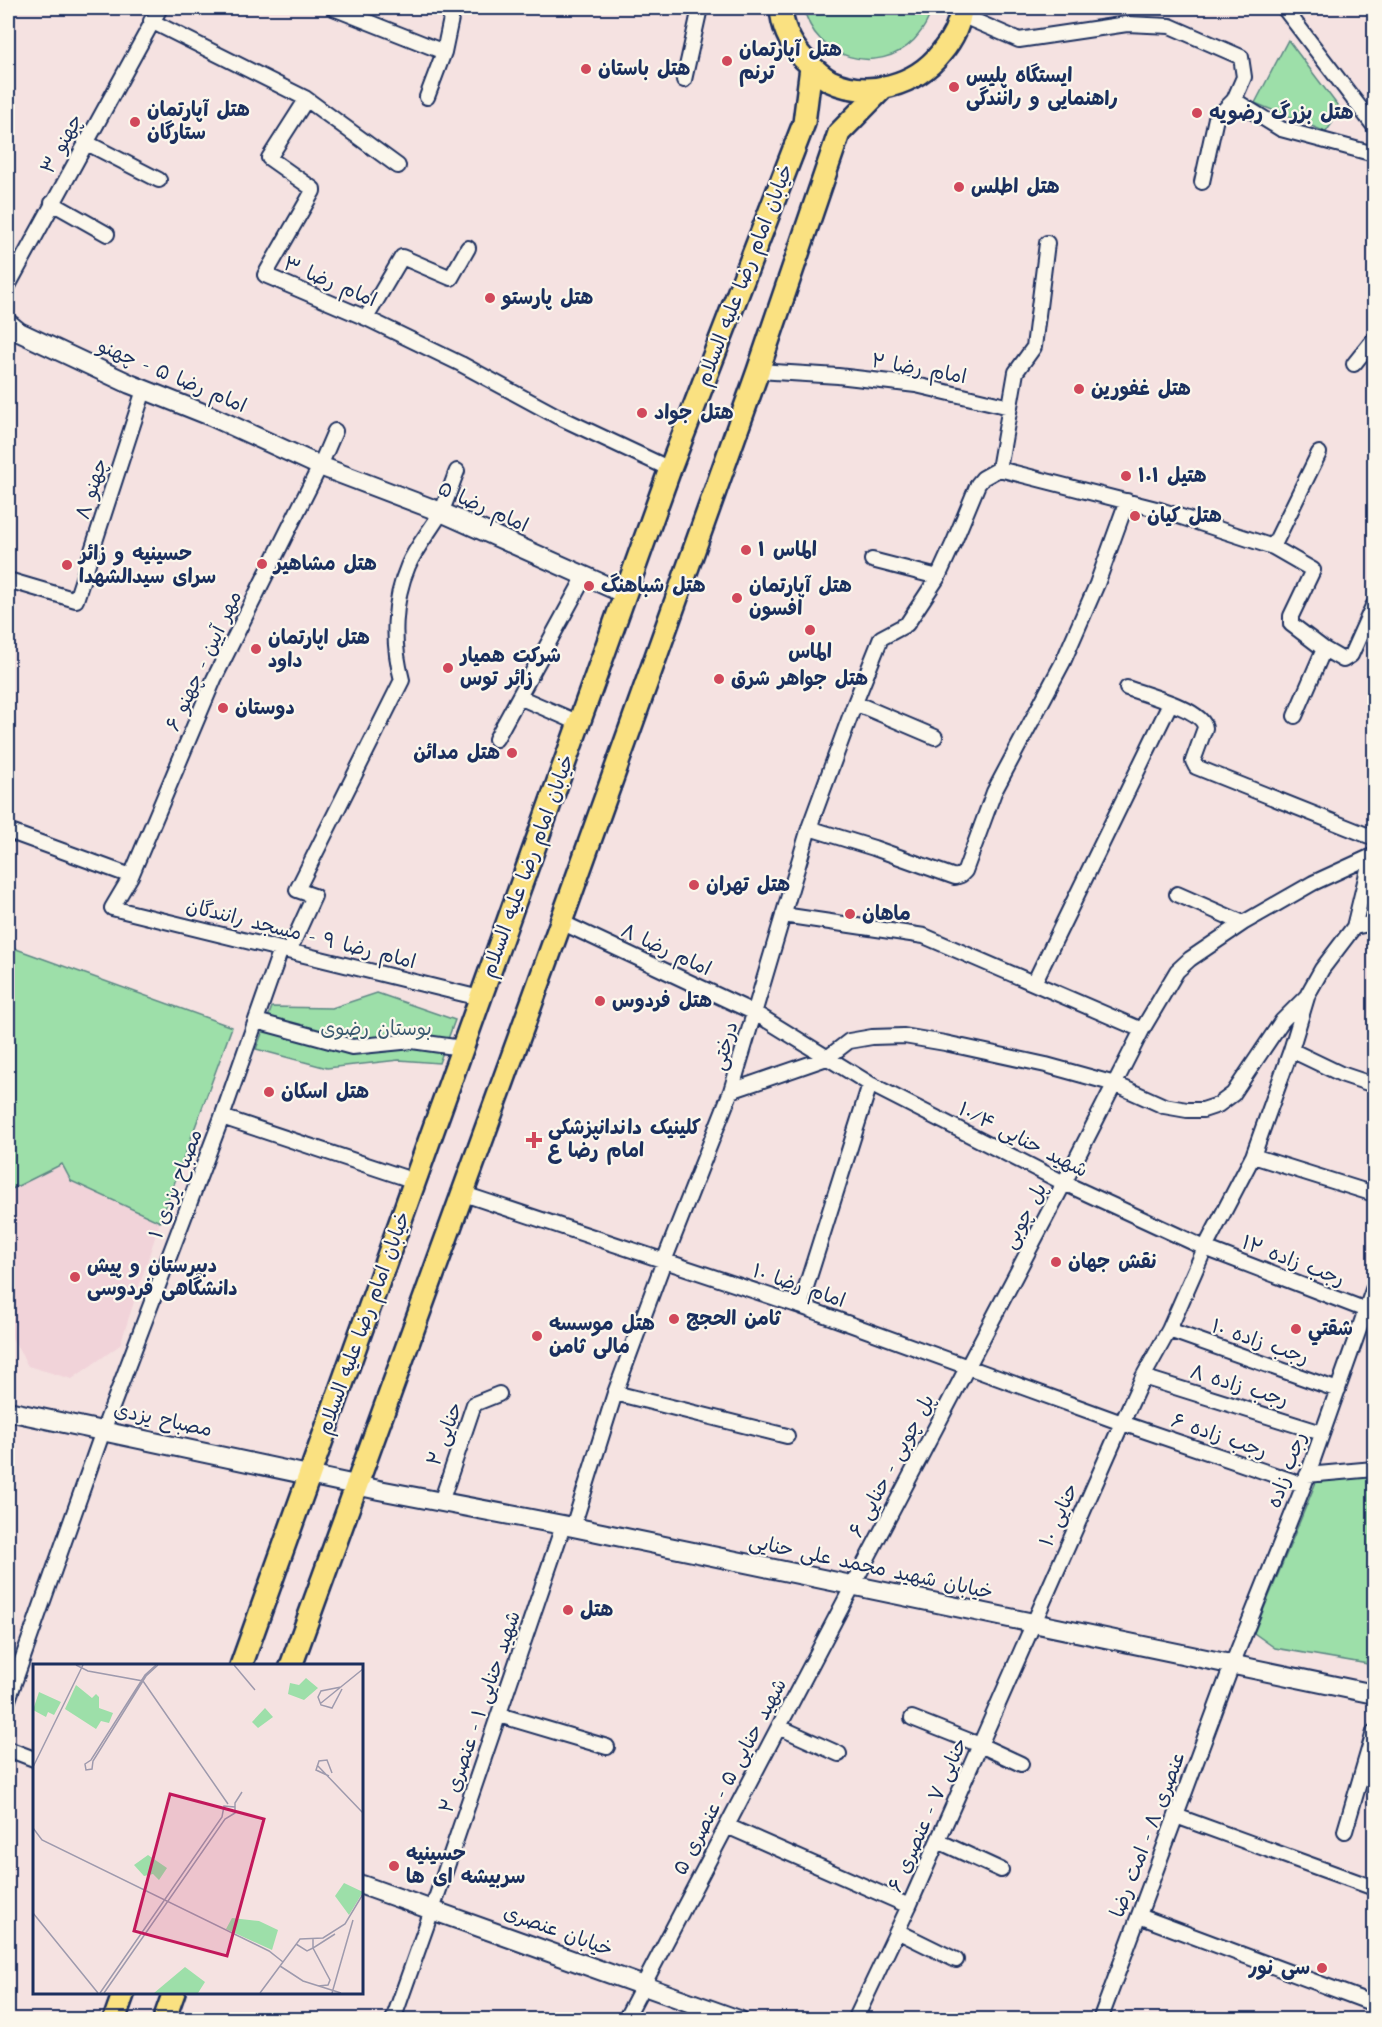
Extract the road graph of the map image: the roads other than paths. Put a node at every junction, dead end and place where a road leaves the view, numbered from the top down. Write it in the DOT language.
graph roads {
  1 [pos="160,8"];
  2 [pos="333,8"];
  3 [pos="700,8"];
  4 [pos="781,8"];
  5 [pos="1285,8"];
  6 [pos="453,9"];
  7 [pos="961,11"];
  8 [pos="151,21"];
  9 [pos="444,52"];
  10 [pos="811,67"];
  11 [pos="684,80"];
  12 [pos="883,88"];
  13 [pos="428,97"];
  14 [pos="306,100"];
  15 [pos="1234,100"];
  16 [pos="1374,126"];
  17 [pos="86,142"];
  18 [pos="1374,154"];
  19 [pos="398,166"];
  20 [pos="159,180"];
  21 [pos="1202,182"];
  22 [pos="52,203"];
  23 [pos="107,234"];
  24 [pos="1047,243"];
  25 [pos="468,248"];
  26 [pos="8,286"];
  27 [pos="366,318"];
  28 [pos="8,324"];
  29 [pos="1374,339"];
  30 [pos="1353,364"];
  31 [pos="758,371"];
  32 [pos="144,390"];
  33 [pos="1010,407"];
  34 [pos="335,431"];
  35 [pos="1318,453"];
  36 [pos="320,466"];
  37 [pos="670,469"];
  38 [pos="999,469"];
  39 [pos="457,471"];
  40 [pos="1127,501"];
  41 [pos="441,512"];
  42 [pos="1273,547"];
  43 [pos="872,560"];
  44 [pos="585,576"];
  45 [pos="938,577"];
  46 [pos="8,580"];
  47 [pos="625,594"];
  48 [pos="1373,606"];
  49 [pos="1324,649"];
  50 [pos="1128,688"];
  51 [pos="519,697"];
  52 [pos="855,703"];
  53 [pos="1170,704"];
  54 [pos="1295,716"];
  55 [pos="579,723"];
  56 [pos="935,736"];
  57 [pos="496,739"];
  58 [pos="809,828"];
  59 [pos="8,831"];
  60 [pos="1374,838"];
  61 [pos="1373,856"];
  62 [pos="131,876"];
  63 [pos="1177,894"];
  64 [pos="112,908"];
  65 [pos="783,915"];
  66 [pos="561,922"];
  67 [pos="1243,922"];
  68 [pos="1374,923"];
  69 [pos="1354,927"];
  70 [pos="285,950"];
  71 [pos="1034,982"];
  72 [pos="1308,994"];
  73 [pos="480,998"];
  74 [pos="755,1012"];
  75 [pos="256,1021"];
  76 [pos="1142,1030"];
  77 [pos="462,1048"];
  78 [pos="1291,1050"];
  79 [pos="827,1058"];
  80 [pos="870,1084"];
  81 [pos="1115,1084"];
  82 [pos="1374,1085"];
  83 [pos="731,1091"];
  84 [pos="222,1117"];
  85 [pos="1253,1156"];
  86 [pos="415,1181"];
  87 [pos="1064,1183"];
  88 [pos="461,1193"];
  89 [pos="1374,1194"];
  90 [pos="1205,1248"];
  91 [pos="664,1261"];
  92 [pos="1374,1287"];
  93 [pos="800,1306"];
  94 [pos="1370,1312"];
  95 [pos="1169,1330"];
  96 [pos="967,1365"];
  97 [pos="1143,1377"];
  98 [pos="1338,1390"];
  99 [pos="499,1394"];
  100 [pos="615,1394"];
  101 [pos="8,1411"];
  102 [pos="1122,1423"];
  103 [pos="103,1431"];
  104 [pos="1322,1433"];
  105 [pos="788,1436"];
  106 [pos="1374,1469"];
  107 [pos="310,1474"];
  108 [pos="1305,1480"];
  109 [pos="358,1485"];
  110 [pos="441,1502"];
  111 [pos="568,1526"];
  112 [pos="852,1586"];
  113 [pos="1032,1623"];
  114 [pos="241,1664"];
  115 [pos="291,1664"];
  116 [pos="1232,1665"];
  117 [pos="1374,1694"];
  118 [pos="8,1700"];
  119 [pos="499,1715"];
  120 [pos="912,1718"];
  121 [pos="779,1726"];
  122 [pos="1374,1732"];
  123 [pos="980,1745"];
  124 [pos="607,1747"];
  125 [pos="8,1749"];
  126 [pos="839,1754"];
  127 [pos="33,1759"];
  128 [pos="1021,1764"];
  129 [pos="1176,1816"];
  130 [pos="727,1826"];
  131 [pos="1345,1831"];
  132 [pos="938,1841"];
  133 [pos="1001,1870"];
  134 [pos="363,1885"];
  135 [pos="1374,1888"];
  136 [pos="909,1906"];
  137 [pos="432,1911"];
  138 [pos="1139,1916"];
  139 [pos="897,1931"];
  140 [pos="956,1960"];
  141 [pos="643,1985"];
  142 [pos="123,1994"];
  143 [pos="174,1994"];
  144 [pos="1374,2004"];
  145 [pos="169,2018"];
  146 [pos="114,2019"];
  147 [pos="393,2019"];
  148 [pos="625,2019"];
  149 [pos="739,2019"];
  150 [pos="855,2019"];
  151 [pos="1100,2019"];
  1 -- 8 [label="street, چهنو ۳"];
  2 -- 9 [label="street"];
  3 -- 11 [label="street"];
  4 -- 10 [label="main road"];
  5 -- 16 [label="street"];
  6 -- 9 [label="street"];
  7 -- 12 [label="main road"];
  7 -- 15 [label="street"];
  8 -- 14 [label="street"];
  8 -- 17 [label="street, چهنو ۳"];
  9 -- 13 [label="street"];
  10 -- 12 [label="main road"];
  10 -- 37 [label="main road, خیابان امام رضا علیه السلام"];
  12 -- 31 [label="main road, خیابان امام رضا علیه السلام"];
  14 -- 19 [label="street"];
  14 -- 27 [label="street, امام رضا ۳"];
  15 -- 18 [label="street"];
  15 -- 21 [label="street"];
  17 -- 20 [label="street"];
  17 -- 22 [label="street, چهنو ۳"];
  22 -- 23 [label="street"];
  22 -- 26 [label="street, چهنو ۳"];
  24 -- 33 [label="street"];
  25 -- 27 [label="street"];
  27 -- 37 [label="street, امام رضا ۳"];
  28 -- 32 [label="main road, امام رضا ۵ - چهنو"];
  29 -- 30 [label="street"];
  31 -- 33 [label="street, امام رضا ۲"];
  31 -- 66 [label="main road, خیابان امام رضا علیه السلام"];
  32 -- 36 [label="main road, امام رضا ۵ - چهنو"];
  32 -- 46 [label="street, چهنو ۸"];
  33 -- 38 [label="street"];
  34 -- 36 [label="street, مهر آیین - چهنو ۶"];
  35 -- 42 [label="street"];
  36 -- 41 [label="main road, امام رضا ۵"];
  36 -- 62 [label="street, مهر آیین - چهنو ۶"];
  37 -- 47 [label="main road, خیابان امام رضا علیه السلام"];
  38 -- 40 [label="street"];
  38 -- 45 [label="street, درختی"];
  39 -- 41 [label="street"];
  40 -- 42 [label="street"];
  40 -- 58 [label="street"];
  41 -- 44 [label="main road, امام رضا ۵"];
  41 -- 70 [label="street, مصباح یزدی ۱"];
  42 -- 49 [label="street"];
  43 -- 45 [label="street"];
  44 -- 47 [label="main road, امام رضا ۵"];
  44 -- 51 [label="street"];
  45 -- 52 [label="street, درختی"];
  47 -- 55 [label="main road, خیابان امام رضا علیه السلام"];
  48 -- 49 [label="street"];
  49 -- 54 [label="street"];
  50 -- 53 [label="street"];
  51 -- 55 [label="street"];
  51 -- 57 [label="street"];
  52 -- 56 [label="street"];
  52 -- 58 [label="street, درختی"];
  53 -- 60 [label="street"];
  53 -- 71 [label="street"];
  55 -- 73 [label="main road, خیابان امام رضا علیه السلام"];
  58 -- 65 [label="street, درختی"];
  59 -- 62 [label="street"];
  61 -- 67 [label="street"];
  61 -- 69 [label="street"];
  62 -- 64 [label="street, مهر آیین - چهنو ۶"];
  63 -- 67 [label="street"];
  64 -- 70 [label="street, امام رضا ۹ - مسجد رانندگان"];
  65 -- 71 [label="street"];
  65 -- 74 [label="street, درختی"];
  66 -- 74 [label="street, امام رضا ۸"];
  66 -- 88 [label="main road, خیابان امام رضا علیه السلام"];
  67 -- 76 [label="street"];
  68 -- 69 [label="street"];
  69 -- 72 [label="street"];
  70 -- 73 [label="street, امام رضا ۹ - مسجد رانندگان"];
  70 -- 75 [label="street, مصباح یزدی ۱"];
  71 -- 76 [label="street"];
  72 -- 78 [label="street, حنایی ۱۰"];
  72 -- 81 [label="street"];
  73 -- 77 [label="main road, خیابان امام رضا علیه السلام"];
  74 -- 79 [label="street, امام رضا ۸"];
  74 -- 83 [label="street, درختی"];
  75 -- 77 [label="street"];
  75 -- 84 [label="street, مصباح یزدی ۱"];
  76 -- 81 [label="street, پل چوبی"];
  77 -- 86 [label="main road, خیابان امام رضا علیه السلام"];
  78 -- 82 [label="street"];
  78 -- 85 [label="street, حنایی ۱۰"];
  79 -- 80 [label="street, شهید حنایی ۱۰/۴"];
  79 -- 81 [label="street"];
  79 -- 83 [label="street"];
  80 -- 87 [label="street, شهید حنایی ۱۰/۴"];
  80 -- 93 [label="street"];
  81 -- 87 [label="street, پل چوبی"];
  83 -- 91 [label="street, درختی"];
  84 -- 86 [label="street"];
  84 -- 103 [label="street, مصباح یزدی ۱"];
  85 -- 89 [label="street"];
  85 -- 90 [label="street, حنایی ۱۰"];
  86 -- 107 [label="main road, خیابان امام رضا علیه السلام"];
  87 -- 90 [label="street, شهید حنایی ۱۰/۴"];
  87 -- 96 [label="street, پل چوبی"];
  88 -- 91 [label="street, امام رضا ۱۰"];
  88 -- 109 [label="main road, خیابان امام رضا علیه السلام"];
  90 -- 94 [label="street, رجب زاده ۱۲"];
  90 -- 95 [label="street, حنایی ۱۰"];
  91 -- 93 [label="street, امام رضا ۱۰"];
  91 -- 100 [label="street, درختی"];
  92 -- 94 [label="street, رجب زاده"];
  93 -- 96 [label="street, امام رضا ۱۰"];
  94 -- 98 [label="street, رجب زاده"];
  95 -- 97 [label="street, حنایی ۱۰"];
  95 -- 98 [label="street, رجب زاده ۱۰"];
  96 -- 102 [label="street, امام رضا ۱۰"];
  96 -- 112 [label="street, پل چوبی - حنایی ۶"];
  97 -- 102 [label="street, حنایی ۱۰"];
  97 -- 104 [label="street, رجب زاده ۸"];
  98 -- 104 [label="street, رجب زاده"];
  99 -- 110 [label="street, حنایی ۲"];
  100 -- 105 [label="street"];
  100 -- 111 [label="street, شهید حنایی ۱ - عنصری ۲"];
  101 -- 103 [label="main road, مصباح یزدی"];
  102 -- 108 [label="street, رجب زاده ۶"];
  102 -- 113 [label="street, حنایی ۱۰"];
  103 -- 107 [label="main road, مصباح یزدی"];
  103 -- 118 [label="street, مصباح یزدی ۱"];
  104 -- 108 [label="street, رجب زاده"];
  106 -- 108 [label="street"];
  107 -- 109 [label="main road, مصباح یزدی"];
  107 -- 114 [label="main road, خیابان امام رضا علیه السلام"];
  108 -- 116 [label="street, رجب زاده"];
  109 -- 110 [label="main road, خیابان شهید محمد علی حنایی"];
  109 -- 115 [label="main road, خیابان امام رضا علیه السلام"];
  110 -- 111 [label="main road, خیابان شهید محمد علی حنایی"];
  111 -- 112 [label="main road, خیابان شهید محمد علی حنایی"];
  111 -- 119 [label="street, شهید حنایی ۱ - عنصری ۲"];
  112 -- 113 [label="main road, خیابان شهید محمد علی حنایی"];
  112 -- 121 [label="street, شهید حنایی ۵ - عنصری ۵"];
  113 -- 116 [label="main road, خیابان شهید محمد علی حنایی"];
  113 -- 123 [label="street, حنایی ۷ - عنصری ۶"];
  116 -- 117 [label="main road, خیابان شهید محمد علی حنایی"];
  116 -- 129 [label="street, عنصری ۸ - امت رضا"];
  119 -- 124 [label="street"];
  119 -- 137 [label="street, شهید حنایی ۱ - عنصری ۲"];
  120 -- 123 [label="street"];
  121 -- 126 [label="street"];
  121 -- 130 [label="street, شهید حنایی ۵ - عنصری ۵"];
  122 -- 131 [label="street"];
  123 -- 128 [label="street"];
  123 -- 132 [label="street, حنایی ۷ - عنصری ۶"];
  125 -- 127 [label="street"];
  129 -- 135 [label="street"];
  129 -- 138 [label="street, عنصری ۸ - امت رضا"];
  130 -- 136 [label="street"];
  130 -- 141 [label="street, شهید حنایی ۵ - عنصری ۵"];
  132 -- 133 [label="street"];
  132 -- 136 [label="street, حنایی ۷ - عنصری ۶"];
  134 -- 137 [label="main road, خیابان عنصری"];
  136 -- 139 [label="street, حنایی ۷ - عنصری ۶"];
  137 -- 141 [label="main road, خیابان عنصری"];
  137 -- 147 [label="street, شهید حنایی ۱ - عنصری ۲"];
  138 -- 144 [label="street"];
  138 -- 151 [label="street, عنصری ۸ - امت رضا"];
  139 -- 140 [label="street"];
  139 -- 150 [label="street, حنایی ۷ - عنصری ۶"];
  141 -- 148 [label="street, شهید حنایی ۵ - عنصری ۵"];
  141 -- 149 [label="main road, خیابان عنصری"];
  142 -- 146 [label="main road"];
  143 -- 145 [label="main road"];
}
